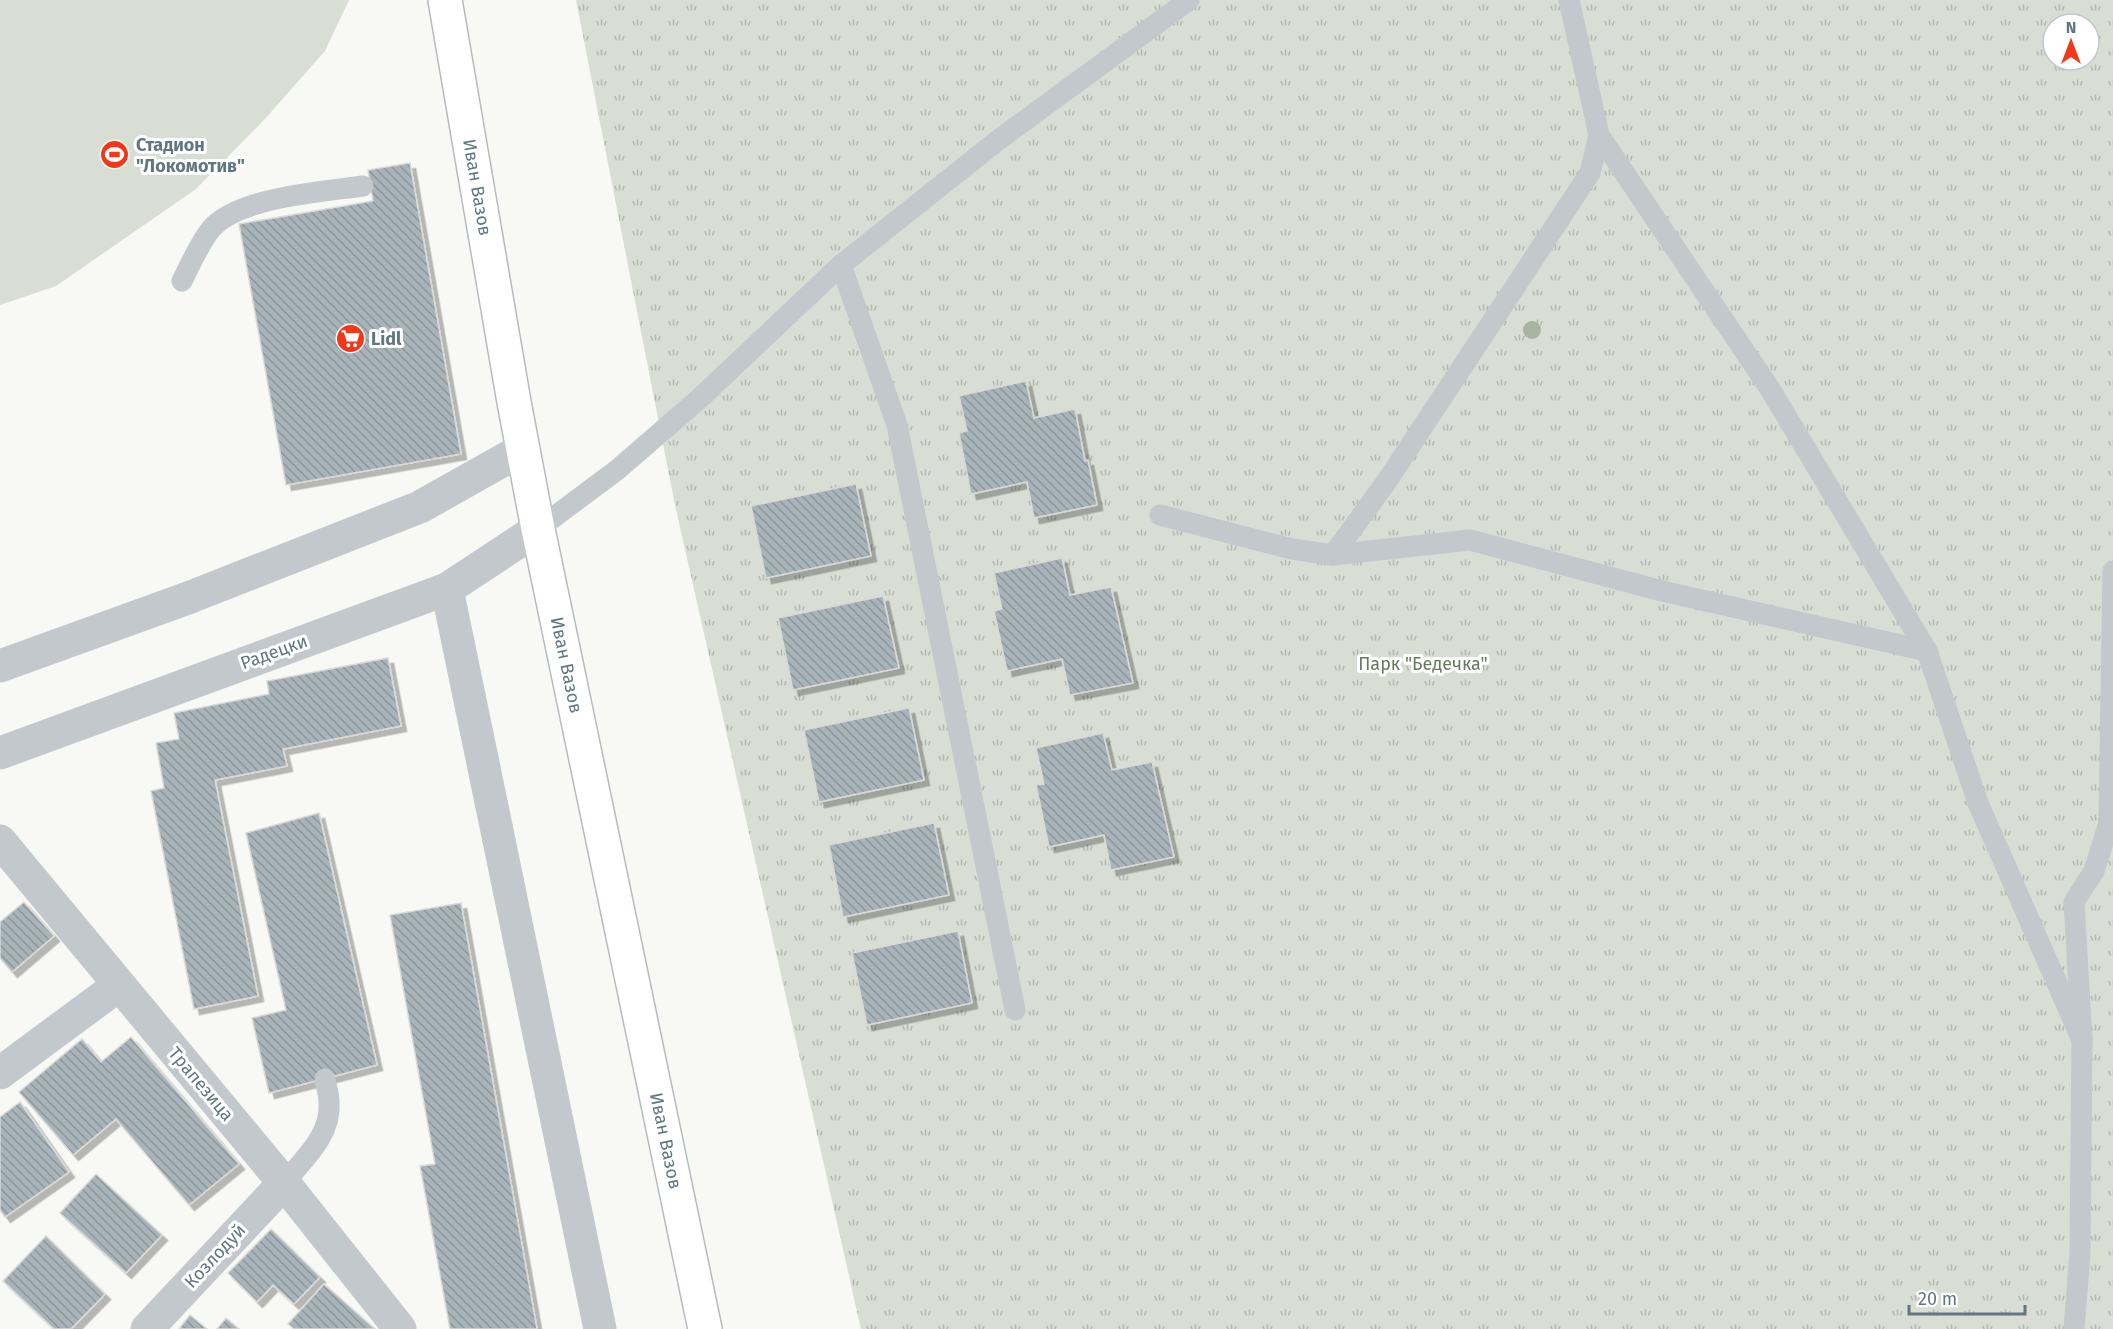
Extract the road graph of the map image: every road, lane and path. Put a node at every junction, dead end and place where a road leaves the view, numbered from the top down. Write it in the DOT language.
graph roads {
  1 [pos="445,0"];
  2 [pos="1189,0"];
  3 [pos="1569,0"];
  4 [pos="1599,135"];
  5 [pos="363,186"];
  6 [pos="842,265"];
  7 [pos="182,281"];
  8 [pos="523,449"];
  9 [pos="1160,515"];
  10 [pos="538,529"];
  11 [pos="1333,555"];
  12 [pos="2113,572"];
  13 [pos="447,589"];
  14 [pos="1927,651"];
  15 [pos="0,666"];
  16 [pos="0,753"];
  17 [pos="0,841"];
  18 [pos="118,985"];
  19 [pos="1015,1011"];
  20 [pos="2082,1040"];
  21 [pos="0,1074"];
  22 [pos="325,1079"];
  23 [pos="284,1184"];
  24 [pos="147,1329"];
  25 [pos="400,1329"];
  26 [pos="600,1329"];
  27 [pos="705,1329"];
  28 [pos="2073,1329"];
  1 -- 8 [label="main road, Иван Вазов"];
  2 -- 6 [label="lane"];
  3 -- 4 [label="lane"];
  4 -- 11 [label="lane"];
  4 -- 14 [label="lane"];
  5 -- 7 [label="lane"];
  6 -- 10 [label="lane"];
  6 -- 19 [label="lane"];
  8 -- 10 [label="main road, Иван Вазов"];
  8 -- 15 [label="street"];
  9 -- 11 [label="lane"];
  10 -- 13 [label="street, Радецки"];
  10 -- 27 [label="main road, Иван Вазов"];
  11 -- 14 [label="lane"];
  12 -- 20 [label="lane"];
  13 -- 16 [label="street, Радецки"];
  13 -- 26 [label="street"];
  14 -- 20 [label="lane"];
  17 -- 18 [label="street, Трапезица"];
  18 -- 21 [label="street"];
  18 -- 23 [label="street, Трапезица"];
  20 -- 28 [label="lane"];
  22 -- 23 [label="lane"];
  23 -- 24 [label="street, Козлодуй"];
  23 -- 25 [label="street, Трапезица"];
}
